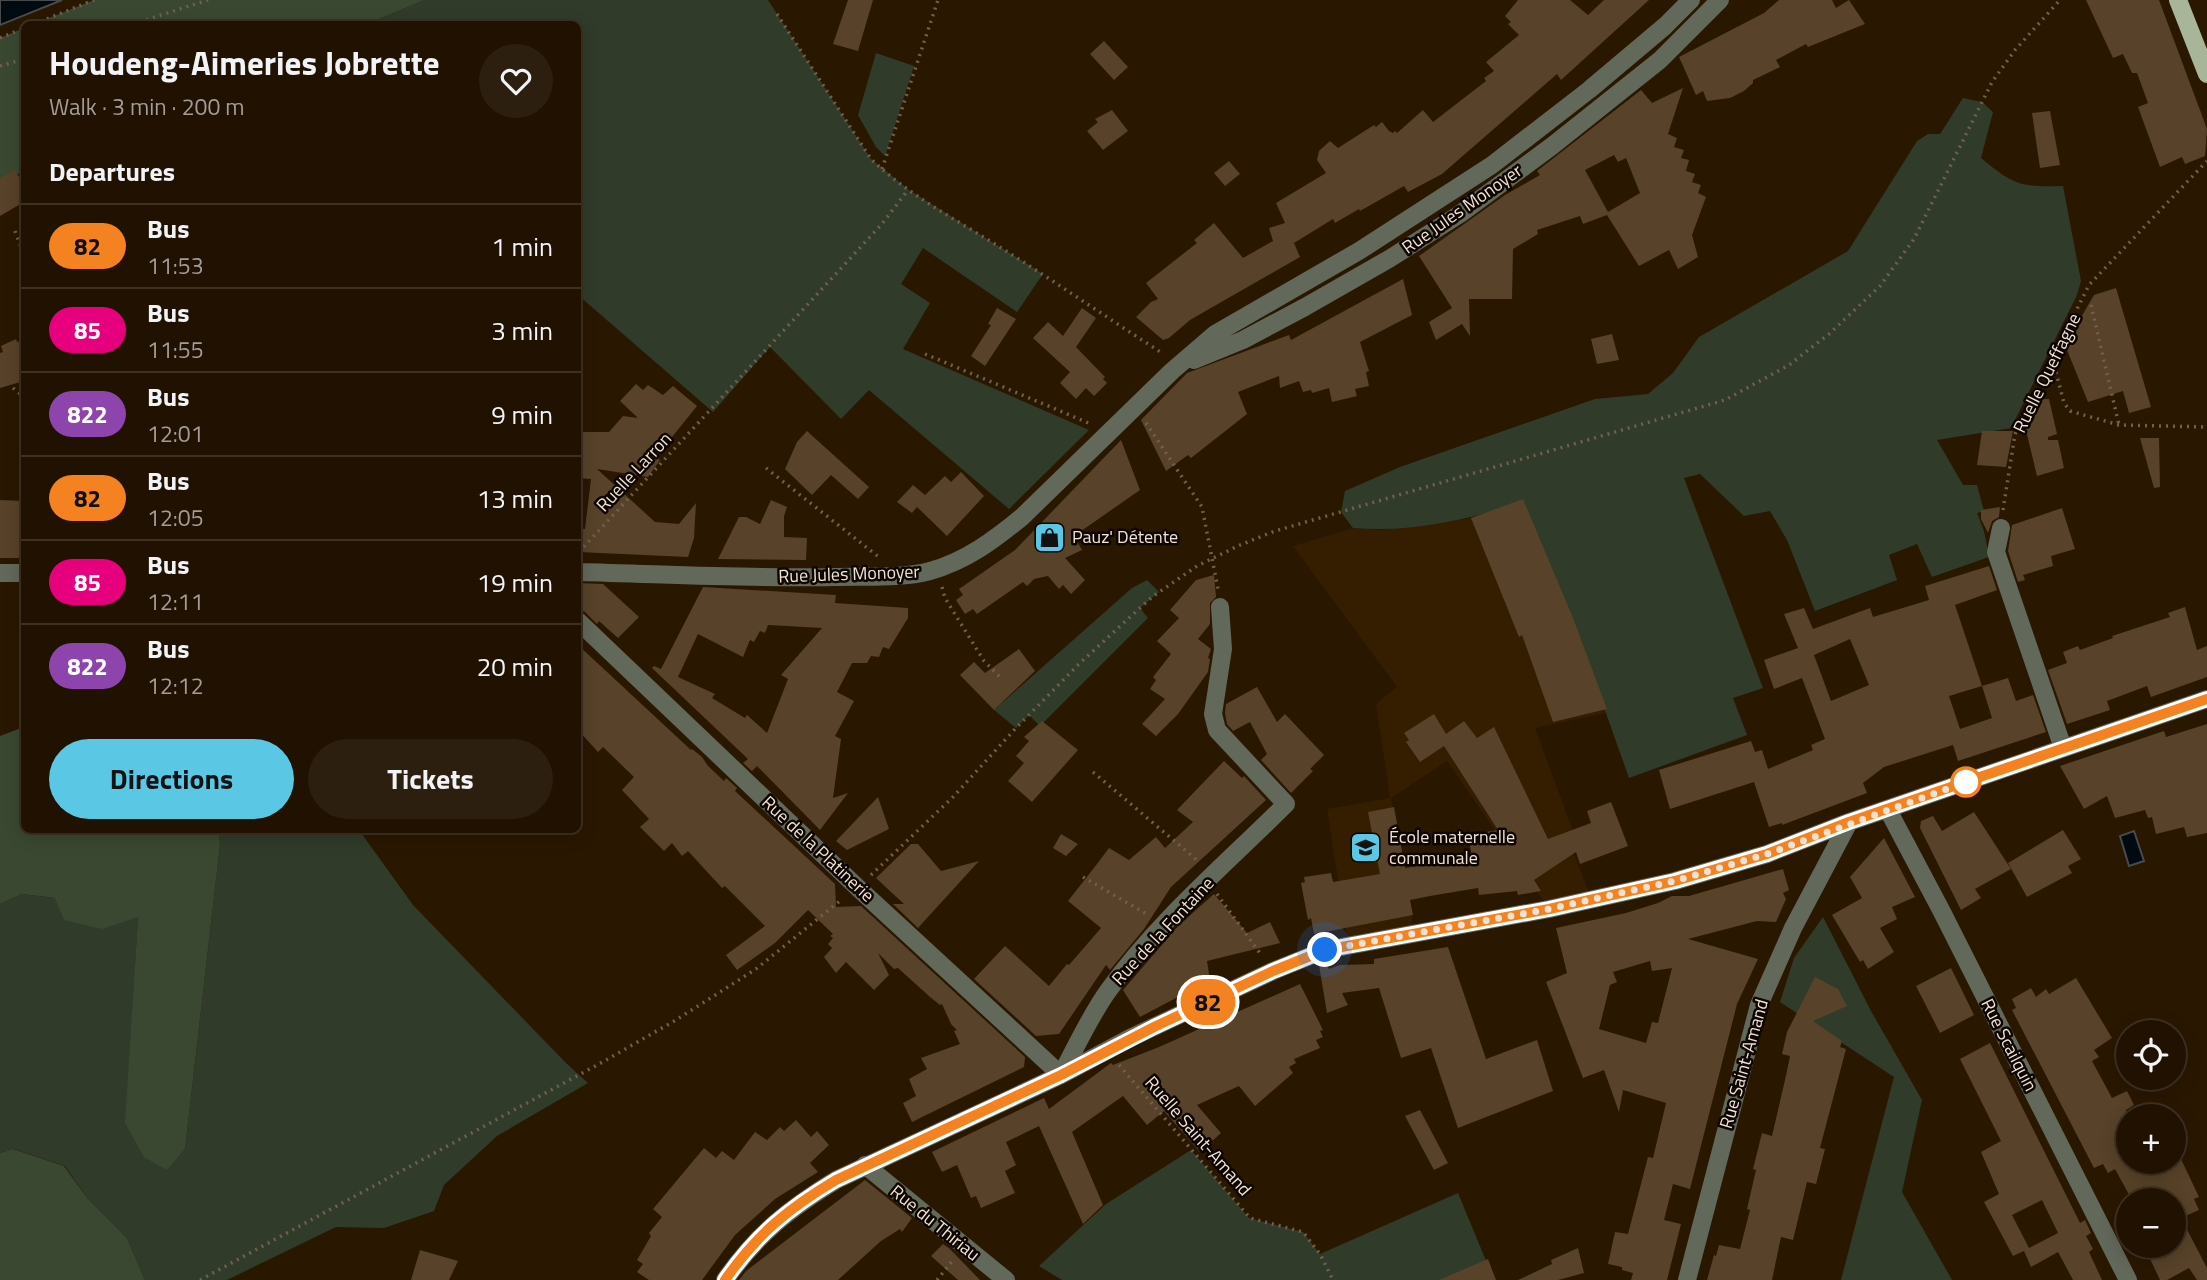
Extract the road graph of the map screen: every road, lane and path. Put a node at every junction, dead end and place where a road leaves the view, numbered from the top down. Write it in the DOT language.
graph roads {
  1 [pos="94,0"];
  2 [pos="208,0"];
  3 [pos="937,0"];
  4 [pos="1691,0"];
  5 [pos="1720,0"];
  6 [pos="2060,0"];
  7 [pos="2178,0"];
  8 [pos="777,14"];
  9 [pos="42,21"];
  10 [pos="142,21"];
  11 [pos="21,29"];
  12 [pos="0,38"];
  13 [pos="21,60"];
  14 [pos="0,66"];
  15 [pos="2207,74"];
  16 [pos="2207,161"];
  17 [pos="882,169"];
  18 [pos="909,190"];
  19 [pos="15,231"];
  20 [pos="21,247"];
  21 [pos="2091,305"];
  22 [pos="925,354"];
  23 [pos="1175,368"];
  24 [pos="2056,372"];
  25 [pos="13,388"];
  26 [pos="21,395"];
  27 [pos="1135,407"];
  28 [pos="2119,425"];
  29 [pos="2207,427"];
  30 [pos="1109,431"];
  31 [pos="765,468"];
  32 [pos="2001,528"];
  33 [pos="581,550"];
  34 [pos="1213,558"];
  35 [pos="937,568"];
  36 [pos="581,572"];
  37 [pos="0,573"];
  38 [pos="21,573"];
  39 [pos="901,574"];
  40 [pos="1220,607"];
  41 [pos="581,624"];
  42 [pos="1002,679"];
  43 [pos="2207,699"];
  44 [pos="2063,748"];
  45 [pos="1093,772"];
  46 [pos="1888,810"];
  47 [pos="1849,822"];
  48 [pos="1083,877"];
  49 [pos="1215,885"];
  50 [pos="857,887"];
  51 [pos="1163,925"];
  52 [pos="1273,971"];
  53 [pos="1106,1050"];
  54 [pos="1061,1075"];
  55 [pos="865,1166"];
  56 [pos="964,1247"];
  57 [pos="200,1280"];
  58 [pos="725,1280"];
  59 [pos="937,1280"];
  60 [pos="1006,1280"];
  61 [pos="1333,1280"];
  62 [pos="1687,1280"];
  63 [pos="2128,1280"];
  1 -- 9 [label="path"];
  2 -- 10 [label="path"];
  3 -- 17 [label="path"];
  4 -- 23 [label="street, Rue Jules Monoyer"];
  5 -- 23 [label="street, Rue Jules Monoyer"];
  6 -- 34 [label="path"];
  7 -- 15 [label="main road"];
  8 -- 17 [label="path"];
  11 -- 12 [label="path"];
  13 -- 14 [label="path"];
  16 -- 32 [label="path, Ruelle Queffagne"];
  17 -- 18 [label="path"];
  18 -- 23 [label="path"];
  18 -- 33 [label="path, Ruelle Larron"];
  19 -- 20 [label="path"];
  21 -- 28 [label="path"];
  22 -- 30 [label="path"];
  23 -- 27 [label="street, Rue Jules Monoyer"];
  24 -- 28 [label="path"];
  25 -- 26 [label="path"];
  27 -- 30 [label="street, Rue Jules Monoyer"];
  27 -- 34 [label="path"];
  28 -- 29 [label="path"];
  30 -- 35 [label="street, Rue Jules Monoyer"];
  31 -- 39 [label="path"];
  32 -- 44 [label="street"];
  34 -- 40 [label="path"];
  34 -- 50 [label="path"];
  35 -- 39 [label="street, Rue Jules Monoyer"];
  35 -- 42 [label="path"];
  36 -- 39 [label="street, Rue Jules Monoyer"];
  37 -- 38 [label="street"];
  40 -- 49 [label="street, Rue de la Fontaine"];
  41 -- 50 [label="street, Rue de la Platinerie"];
  43 -- 44 [label="street"];
  44 -- 46 [label="street"];
  45 -- 49 [label="path"];
  46 -- 47 [label="street"];
  46 -- 63 [label="street, Rue Scailquin"];
  47 -- 52 [label="street"];
  47 -- 62 [label="street, Rue Saint-Amand"];
  48 -- 51 [label="path"];
  49 -- 51 [label="street, Rue de la Fontaine"];
  49 -- 52 [label="path"];
  50 -- 54 [label="street, Rue de la Platinerie"];
  50 -- 57 [label="path"];
  51 -- 54 [label="street, Rue de la Fontaine"];
  52 -- 53 [label="street"];
  53 -- 54 [label="street"];
  53 -- 61 [label="path, Ruelle Saint-Amand"];
  54 -- 55 [label="street"];
  55 -- 56 [label="street, Rue du Thiriau"];
  55 -- 58 [label="street"];
  56 -- 59 [label="path"];
  56 -- 60 [label="street, Rue du Thiriau"];
}
